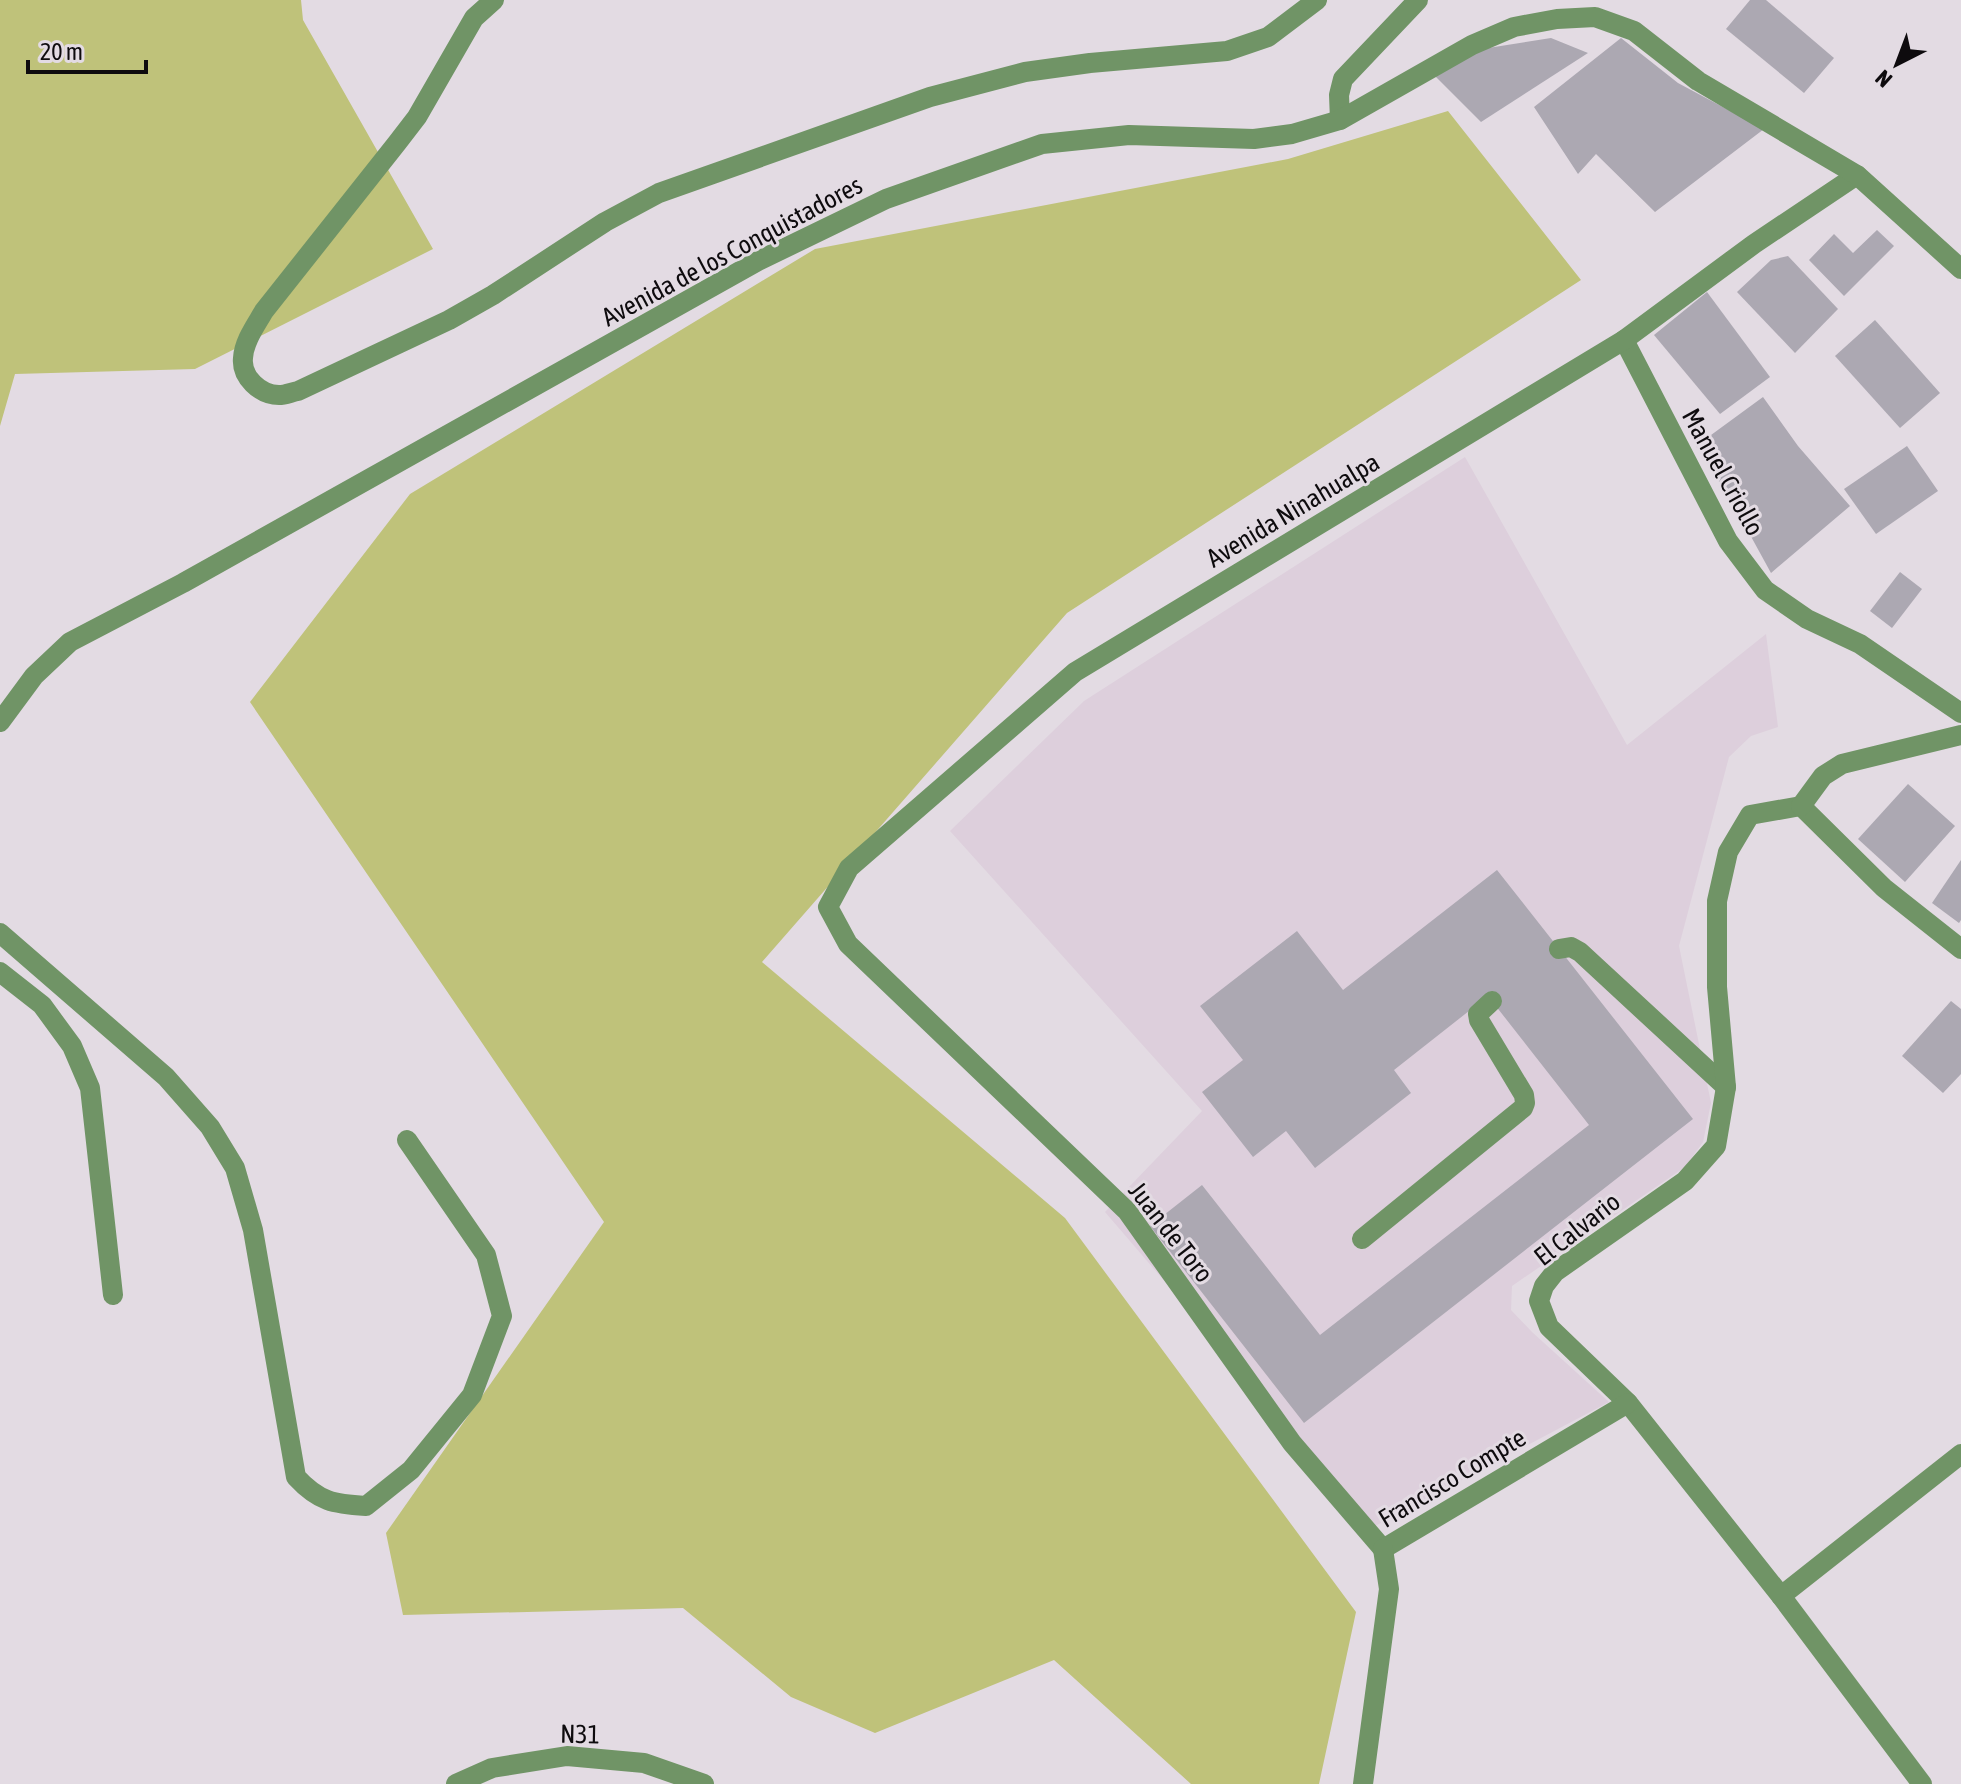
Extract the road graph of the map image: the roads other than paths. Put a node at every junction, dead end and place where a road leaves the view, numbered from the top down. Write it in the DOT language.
graph roads {
  1 [pos="494,0"];
  2 [pos="1317,0"];
  3 [pos="1418,0"];
  4 [pos="1340,120"];
  5 [pos="1857,175"];
  6 [pos="1961,269"];
  7 [pos="1624,340"];
  8 [pos="1961,713"];
  9 [pos="0,722"];
  10 [pos="1961,735"];
  11 [pos="1801,806"];
  12 [pos="0,933"];
  13 [pos="848,944"];
  14 [pos="1559,949"];
  15 [pos="1961,949"];
  16 [pos="0,972"];
  17 [pos="1492,1001"];
  18 [pos="1726,1087"];
  19 [pos="407,1140"];
  20 [pos="1362,1239"];
  21 [pos="113,1295"];
  22 [pos="1628,1403"];
  23 [pos="1961,1454"];
  24 [pos="1383,1549"];
  25 [pos="1781,1596"];
  26 [pos="456,1784"];
  27 [pos="704,1784"];
  28 [pos="1363,1784"];
  29 [pos="1922,1784"];
  1 -- 2 [label="street"];
  3 -- 4 [label="street"];
  4 -- 5 [label="street, Avenida de los Conquistadores"];
  4 -- 9 [label="street, Avenida de los Conquistadores"];
  5 -- 6 [label="street, Avenida de los Conquistadores"];
  5 -- 7 [label="street, Avenida Ninahualpa"];
  7 -- 8 [label="street, Manuel Criollo"];
  7 -- 13 [label="street, Avenida Ninahualpa"];
  10 -- 11 [label="street"];
  11 -- 15 [label="street"];
  11 -- 18 [label="street, El Calvario"];
  12 -- 19 [label="street"];
  13 -- 24 [label="street, Juan de Toro"];
  14 -- 18 [label="street"];
  16 -- 21 [label="street"];
  17 -- 20 [label="street"];
  18 -- 22 [label="street, El Calvario"];
  22 -- 24 [label="street, Francisco Compte"];
  22 -- 25 [label="street, El Calvario"];
  23 -- 25 [label="street"];
  24 -- 28 [label="street, Francisco Compte"];
  25 -- 29 [label="street, El Calvario"];
  26 -- 27 [label="street, N31"];
}
